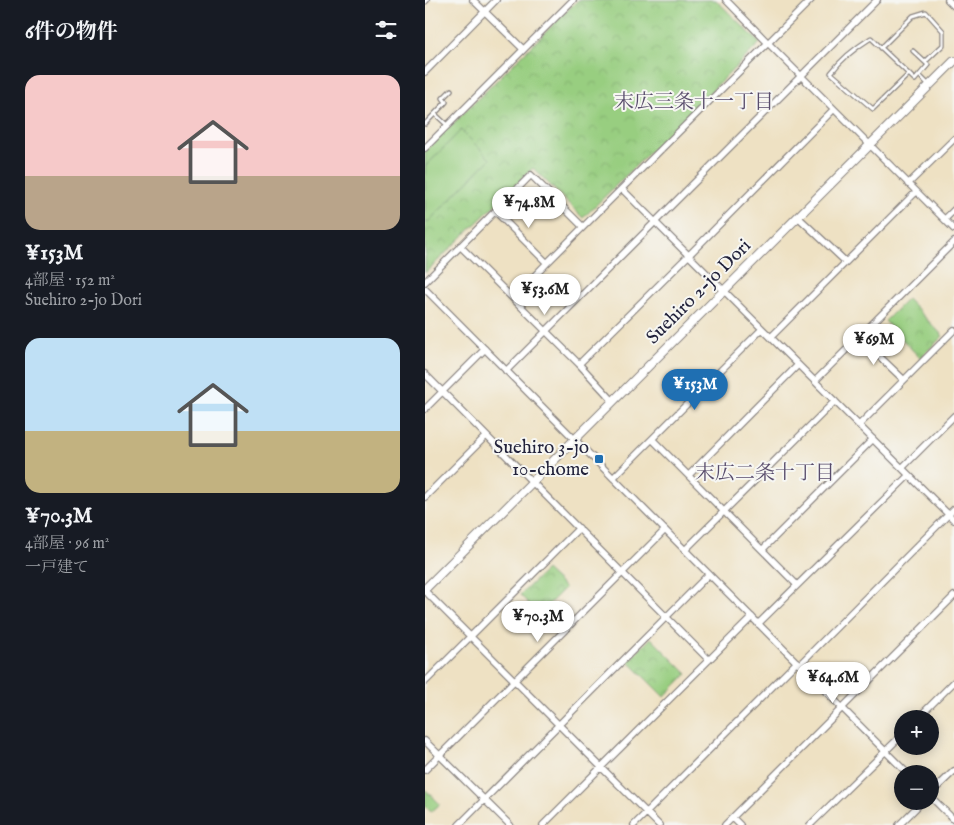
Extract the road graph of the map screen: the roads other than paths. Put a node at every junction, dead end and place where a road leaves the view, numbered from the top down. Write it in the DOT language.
graph roads {
  1 [pos="473,0"];
  2 [pos="495,0"];
  3 [pos="573,0"];
  4 [pos="811,0"];
  5 [pos="877,0"];
  6 [pos="948,0"];
  7 [pos="728,1"];
  8 [pos="954,6"];
  9 [pos="484,11"];
  10 [pos="767,44"];
  11 [pos="881,48"];
  12 [pos="523,49"];
  13 [pos="913,52"];
  14 [pos="954,61"];
  15 [pos="925,62"];
  16 [pos="425,72"];
  17 [pos="909,74"];
  18 [pos="919,75"];
  19 [pos="801,76"];
  20 [pos="929,85"];
  21 [pos="451,90"];
  22 [pos="834,109"];
  23 [pos="435,114"];
  24 [pos="425,124"];
  25 [pos="447,126"];
  26 [pos="954,138"];
  27 [pos="869,145"];
  28 [pos="425,148"];
  29 [pos="908,184"];
  30 [pos="622,189"];
  31 [pos="917,192"];
  32 [pos="954,210"];
  33 [pos="495,211"];
  34 [pos="798,217"];
  35 [pos="945,220"];
  36 [pos="655,221"];
  37 [pos="583,227"];
  38 [pos="954,229"];
  39 [pos="954,242"];
  40 [pos="460,246"];
  41 [pos="689,255"];
  42 [pos="846,262"];
  43 [pos="547,263"];
  44 [pos="425,282"];
  45 [pos="425,289"];
  46 [pos="724,291"];
  47 [pos="513,298"];
  48 [pos="763,329"];
  49 [pos="954,330"];
  50 [pos="545,332"];
  51 [pos="771,337"];
  52 [pos="859,337"];
  53 [pos="485,349"];
  54 [pos="579,364"];
  55 [pos="799,365"];
  56 [pos="506,371"];
  57 [pos="425,374"];
  58 [pos="904,380"];
  59 [pos="815,381"];
  60 [pos="442,392"];
  61 [pos="613,401"];
  62 [pos="835,401"];
  63 [pos="425,409"];
  64 [pos="954,416"];
  65 [pos="859,425"];
  66 [pos="486,436"];
  67 [pos="652,439"];
  68 [pos="873,439"];
  69 [pos="575,440"];
  70 [pos="902,468"];
  71 [pos="689,475"];
  72 [pos="909,475"];
  73 [pos="613,478"];
  74 [pos="533,482"];
  75 [pos="425,497"];
  76 [pos="954,509"];
  77 [pos="725,512"];
  78 [pos="948,515"];
  79 [pos="954,520"];
  80 [pos="579,528"];
  81 [pos="665,530"];
  82 [pos="763,549"];
  83 [pos="685,550"];
  84 [pos="623,573"];
  85 [pos="709,574"];
  86 [pos="797,585"];
  87 [pos="425,590"];
  88 [pos="954,596"];
  89 [pos="666,617"];
  90 [pos="752,617"];
  91 [pos="758,624"];
  92 [pos="470,637"];
  93 [pos="709,660"];
  94 [pos="798,663"];
  95 [pos="515,681"];
  96 [pos="425,682"];
  97 [pos="954,682"];
  98 [pos="843,708"];
  99 [pos="926,710"];
  100 [pos="558,725"];
  101 [pos="425,741"];
  102 [pos="894,742"];
  103 [pos="885,751"];
  104 [pos="440,756"];
  105 [pos="899,765"];
  106 [pos="601,767"];
  107 [pos="425,770"];
  108 [pos="954,770"];
  109 [pos="939,786"];
  110 [pos="484,800"];
  111 [pos="939,804"];
  112 [pos="914,810"];
  113 [pos="646,813"];
  114 [pos="733,818"];
  115 [pos="954,820"];
  116 [pos="459,825"];
  117 [pos="510,825"];
  118 [pos="543,825"];
  119 [pos="634,825"];
  120 [pos="659,825"];
  121 [pos="725,825"];
  122 [pos="740,825"];
  123 [pos="810,825"];
  124 [pos="899,825"];
  1 -- 9 [label="street"];
  2 -- 9 [label="street"];
  3 -- 12 [label="street"];
  4 -- 10 [label="street"];
  5 -- 19 [label="street"];
  6 -- 8 [label="street"];
  7 -- 10 [label="street"];
  9 -- 12 [label="street"];
  9 -- 16 [label="street"];
  10 -- 19 [label="street"];
  10 -- 30 [label="street"];
  11 -- 15 [label="lane"];
  11 -- 17 [label="lane"];
  11 -- 17 [label="lane"];
  12 -- 25 [label="street"];
  13 -- 15 [label="lane"];
  14 -- 20 [label="street, Suehiro 2-jo Dori"];
  15 -- 18 [label="lane"];
  17 -- 18 [label="lane"];
  18 -- 20 [label="lane"];
  19 -- 22 [label="street"];
  19 -- 36 [label="street"];
  20 -- 27 [label="street, Suehiro 2-jo Dori"];
  21 -- 23 [label="lane"];
  22 -- 27 [label="street"];
  22 -- 41 [label="street"];
  23 -- 24 [label="lane"];
  23 -- 25 [label="lane"];
  25 -- 28 [label="street"];
  26 -- 29 [label="street"];
  27 -- 29 [label="street"];
  27 -- 34 [label="street, Suehiro 2-jo Dori"];
  29 -- 31 [label="street"];
  30 -- 36 [label="street"];
  30 -- 37 [label="street"];
  31 -- 35 [label="street"];
  31 -- 42 [label="street"];
  32 -- 35 [label="street"];
  33 -- 37 [label="street"];
  33 -- 40 [label="street"];
  33 -- 43 [label="street"];
  34 -- 42 [label="street"];
  34 -- 46 [label="street, Suehiro 2-jo Dori"];
  35 -- 38 [label="street"];
  36 -- 41 [label="street"];
  36 -- 50 [label="street"];
  37 -- 43 [label="street"];
  39 -- 52 [label="street"];
  40 -- 44 [label="street"];
  40 -- 47 [label="street"];
  41 -- 46 [label="street"];
  41 -- 54 [label="street"];
  42 -- 51 [label="street"];
  43 -- 47 [label="street"];
  45 -- 53 [label="street"];
  46 -- 48 [label="street"];
  46 -- 61 [label="street, Suehiro 2-jo Dori"];
  47 -- 50 [label="street"];
  48 -- 51 [label="street"];
  48 -- 67 [label="street"];
  49 -- 58 [label="street"];
  50 -- 54 [label="street"];
  50 -- 56 [label="street"];
  51 -- 55 [label="street"];
  52 -- 58 [label="street"];
  52 -- 59 [label="street"];
  53 -- 56 [label="street"];
  53 -- 60 [label="street"];
  54 -- 61 [label="street"];
  55 -- 59 [label="street"];
  55 -- 71 [label="street"];
  56 -- 69 [label="street"];
  57 -- 60 [label="street"];
  58 -- 65 [label="street"];
  59 -- 62 [label="street"];
  60 -- 63 [label="street"];
  60 -- 66 [label="street"];
  61 -- 69 [label="street, Suehiro 2-jo Dori"];
  62 -- 65 [label="street"];
  62 -- 77 [label="street"];
  64 -- 70 [label="street"];
  65 -- 68 [label="street"];
  66 -- 74 [label="street"];
  66 -- 75 [label="street"];
  67 -- 71 [label="street"];
  67 -- 73 [label="street"];
  68 -- 70 [label="street"];
  68 -- 82 [label="street"];
  69 -- 73 [label="street"];
  69 -- 74 [label="street, Suehiro 2-jo Dori"];
  70 -- 72 [label="street"];
  71 -- 77 [label="street"];
  72 -- 78 [label="street"];
  72 -- 86 [label="street"];
  73 -- 81 [label="street"];
  74 -- 80 [label="street"];
  74 -- 87 [label="street, Suehiro 2-jo Dori"];
  76 -- 78 [label="street"];
  77 -- 82 [label="street"];
  77 -- 83 [label="street"];
  78 -- 79 [label="street"];
  78 -- 94 [label="street"];
  80 -- 84 [label="street"];
  80 -- 92 [label="street"];
  81 -- 83 [label="street"];
  81 -- 84 [label="street"];
  82 -- 86 [label="street"];
  83 -- 85 [label="street"];
  84 -- 89 [label="street"];
  84 -- 95 [label="street"];
  85 -- 89 [label="street"];
  85 -- 90 [label="street"];
  86 -- 91 [label="street"];
  87 -- 92 [label="street"];
  88 -- 98 [label="street"];
  89 -- 93 [label="street"];
  89 -- 100 [label="street"];
  90 -- 91 [label="street"];
  90 -- 93 [label="street"];
  91 -- 94 [label="street"];
  92 -- 95 [label="street"];
  92 -- 96 [label="street"];
  93 -- 106 [label="street"];
  94 -- 98 [label="street"];
  94 -- 113 [label="street"];
  95 -- 100 [label="street"];
  95 -- 104 [label="street"];
  97 -- 99 [label="street"];
  98 -- 103 [label="street"];
  98 -- 114 [label="street"];
  100 -- 106 [label="street"];
  100 -- 110 [label="street"];
  101 -- 104 [label="street"];
  102 -- 103 [label="street"];
  103 -- 105 [label="street"];
  103 -- 123 [label="street"];
  104 -- 107 [label="street"];
  104 -- 110 [label="street"];
  106 -- 113 [label="street"];
  106 -- 118 [label="street"];
  108 -- 109 [label="street"];
  110 -- 116 [label="street"];
  110 -- 117 [label="street"];
  111 -- 115 [label="street"];
  112 -- 124 [label="street"];
  113 -- 119 [label="street"];
  113 -- 120 [label="street"];
  114 -- 121 [label="street"];
  114 -- 122 [label="street"];
}
